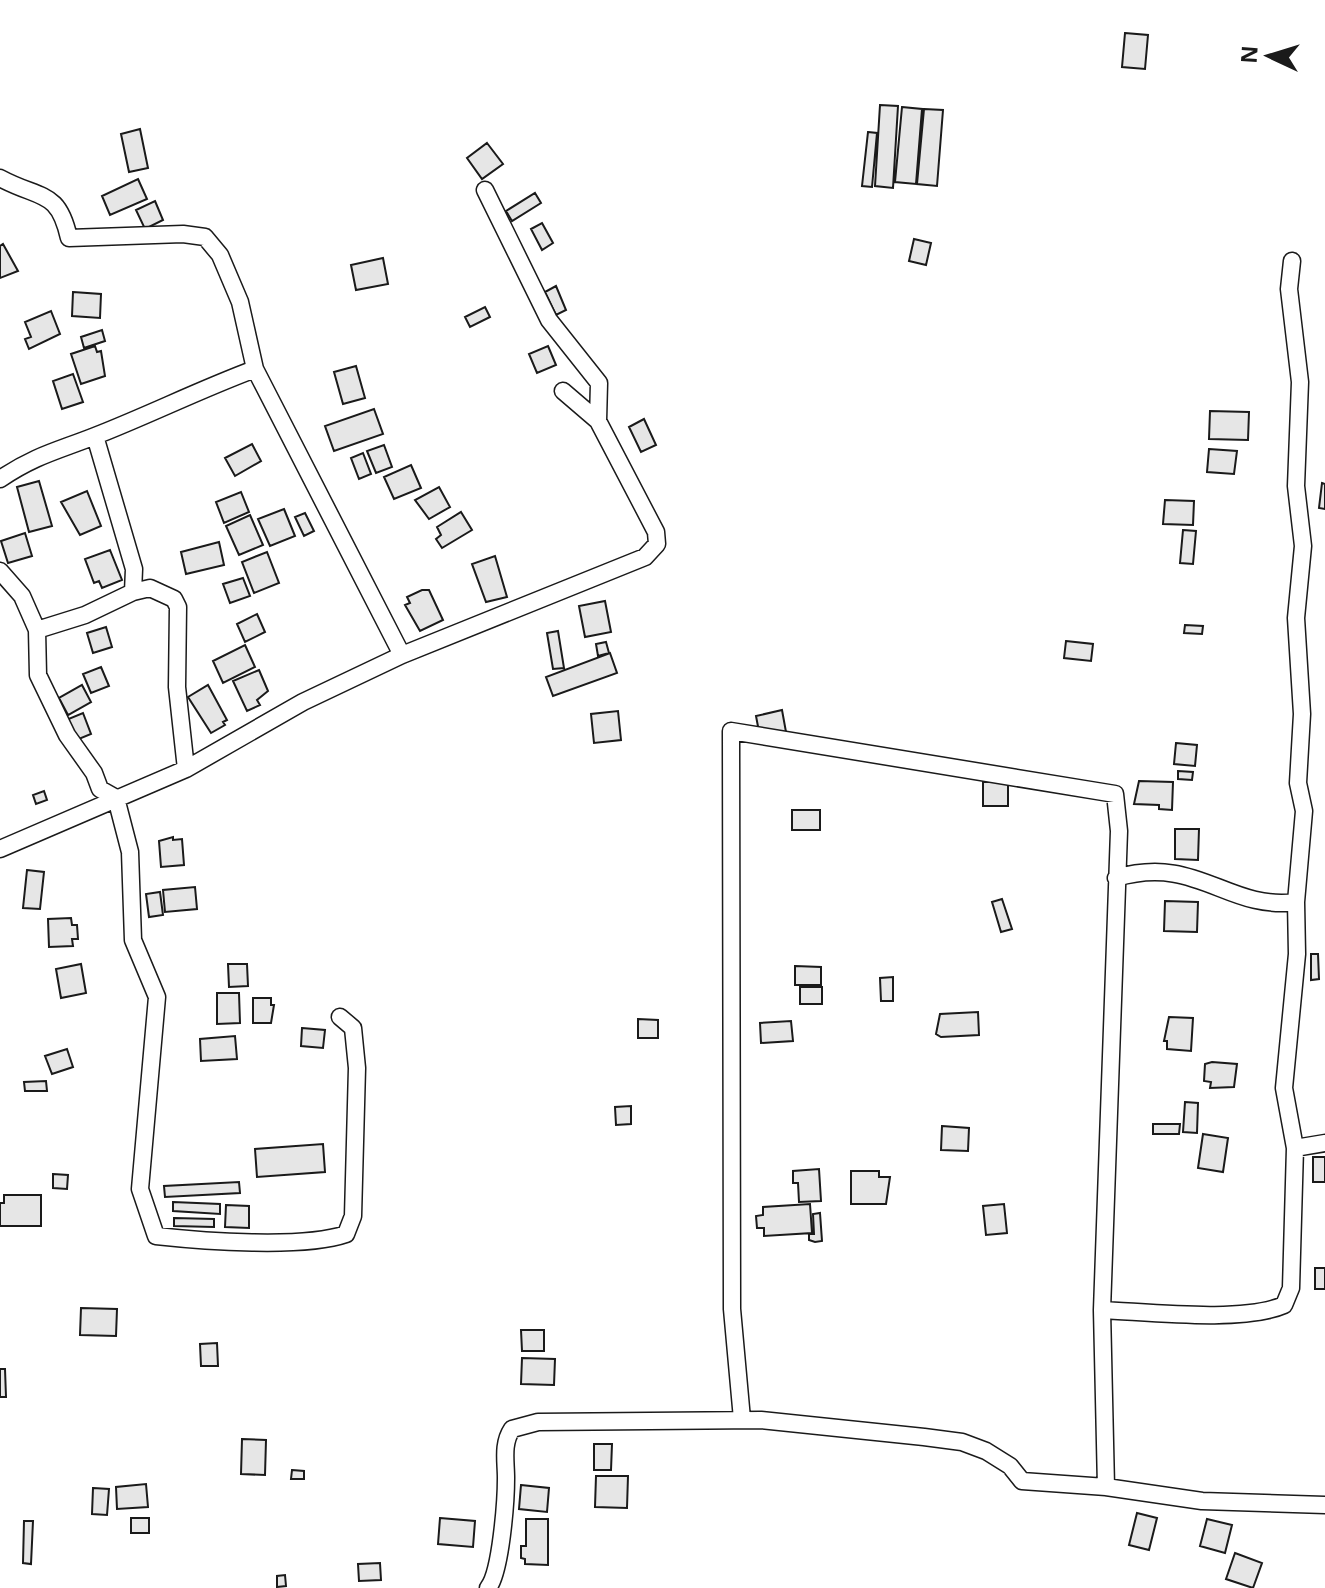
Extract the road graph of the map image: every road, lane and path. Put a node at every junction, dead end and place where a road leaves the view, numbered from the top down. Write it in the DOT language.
graph roads {
  1 [pos="0,178"];
  2 [pos="485,190"];
  3 [pos="1292,261"];
  4 [pos="255,369"];
  5 [pos="563,391"];
  6 [pos="598,421"];
  7 [pos="95,436"];
  8 [pos="0,479"];
  9 [pos="0,571"];
  10 [pos="133,592"];
  11 [pos="37,630"];
  12 [pos="402,655"];
  13 [pos="186,769"];
  14 [pos="116,798"];
  15 [pos="0,849"];
  16 [pos="1116,878"];
  17 [pos="1296,902"];
  18 [pos="340,1017"];
  19 [pos="1325,1143"];
  20 [pos="1295,1148"];
  21 [pos="1102,1310"];
  22 [pos="742,1419"];
  23 [pos="1106,1487"];
  24 [pos="1325,1505"];
  25 [pos="488,1588"];
  1 -- 4 [label="street"];
  2 -- 6 [label="street"];
  3 -- 17 [label="street"];
  4 -- 7 [label="street"];
  4 -- 12 [label="street"];
  5 -- 6 [label="street"];
  6 -- 12 [label="street"];
  7 -- 8 [label="street"];
  7 -- 10 [label="street"];
  9 -- 11 [label="street"];
  10 -- 11 [label="street"];
  10 -- 13 [label="street"];
  11 -- 14 [label="street"];
  12 -- 13 [label="street"];
  13 -- 14 [label="street"];
  14 -- 15 [label="street"];
  14 -- 18 [label="street"];
  16 -- 17 [label="street"];
  16 -- 21 [label="street"];
  16 -- 22 [label="street"];
  17 -- 20 [label="street"];
  19 -- 20 [label="street"];
  20 -- 21 [label="street"];
  21 -- 23 [label="street"];
  22 -- 23 [label="street"];
  22 -- 25 [label="street"];
  23 -- 24 [label="street"];
}
